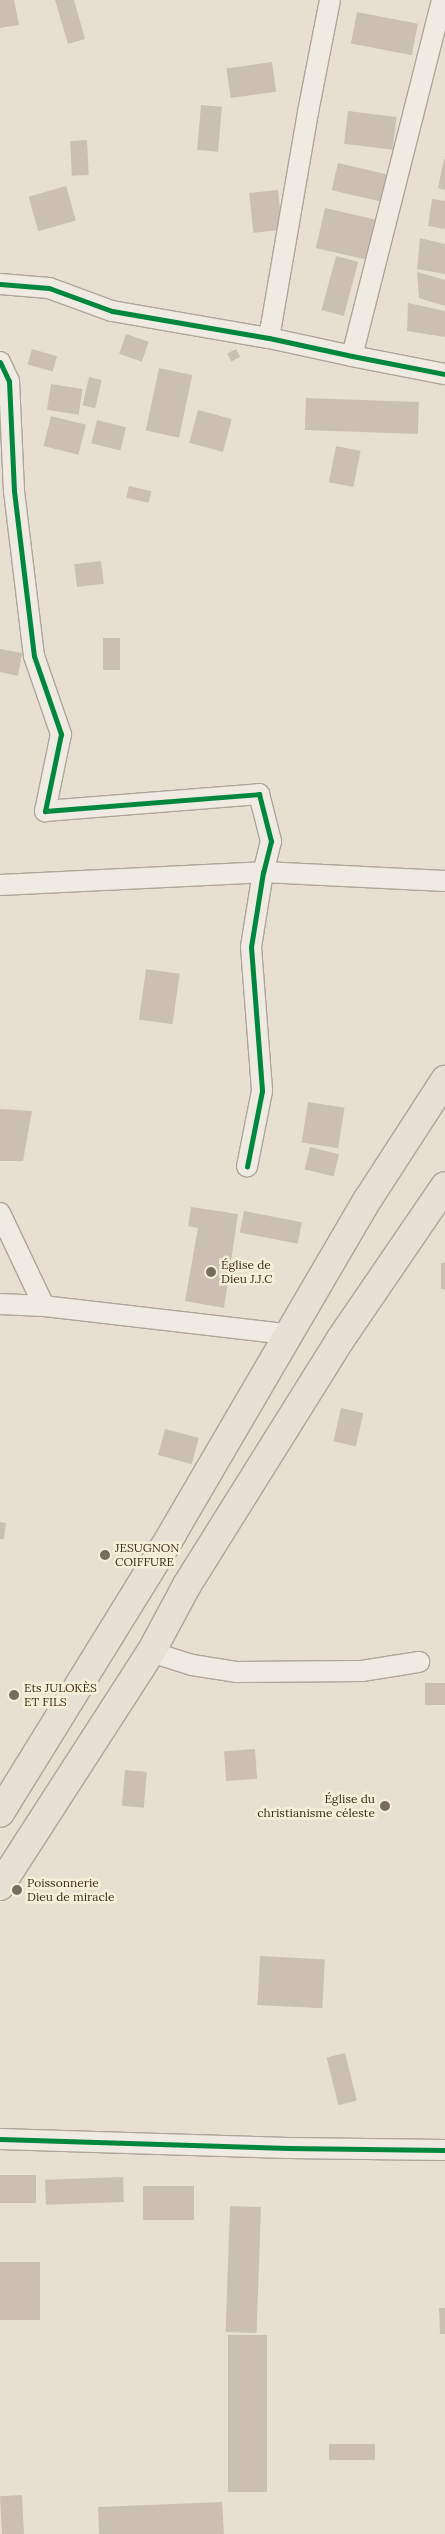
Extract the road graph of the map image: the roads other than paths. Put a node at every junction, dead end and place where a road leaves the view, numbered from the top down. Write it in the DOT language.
graph roads {
  1 [pos="330,0"];
  2 [pos="442,0"];
  3 [pos="0,284"];
  4 [pos="269,338"];
  5 [pos="352,356"];
  6 [pos="0,362"];
  7 [pos="445,374"];
  8 [pos="263,872"];
  9 [pos="445,881"];
  10 [pos="0,885"];
  11 [pos="445,1080"];
  12 [pos="247,1167"];
  13 [pos="445,1186"];
  14 [pos="0,1213"];
  15 [pos="0,1304"];
  16 [pos="44,1306"];
  17 [pos="287,1334"];
  18 [pos="151,1652"];
  19 [pos="419,1662"];
  20 [pos="0,1813"];
  21 [pos="0,1886"];
  22 [pos="0,2139"];
  23 [pos="445,2150"];
  1 -- 4 [label="street"];
  2 -- 5 [label="street"];
  3 -- 4 [label="street"];
  4 -- 5 [label="street"];
  5 -- 7 [label="street"];
  6 -- 8 [label="street"];
  8 -- 9 [label="street"];
  8 -- 10 [label="street"];
  8 -- 12 [label="street"];
  11 -- 17 [label="main road"];
  13 -- 18 [label="main road"];
  14 -- 16 [label="street"];
  15 -- 16 [label="street"];
  16 -- 17 [label="street"];
  17 -- 20 [label="main road"];
  18 -- 19 [label="street"];
  18 -- 21 [label="main road"];
  22 -- 23 [label="street"];
}
